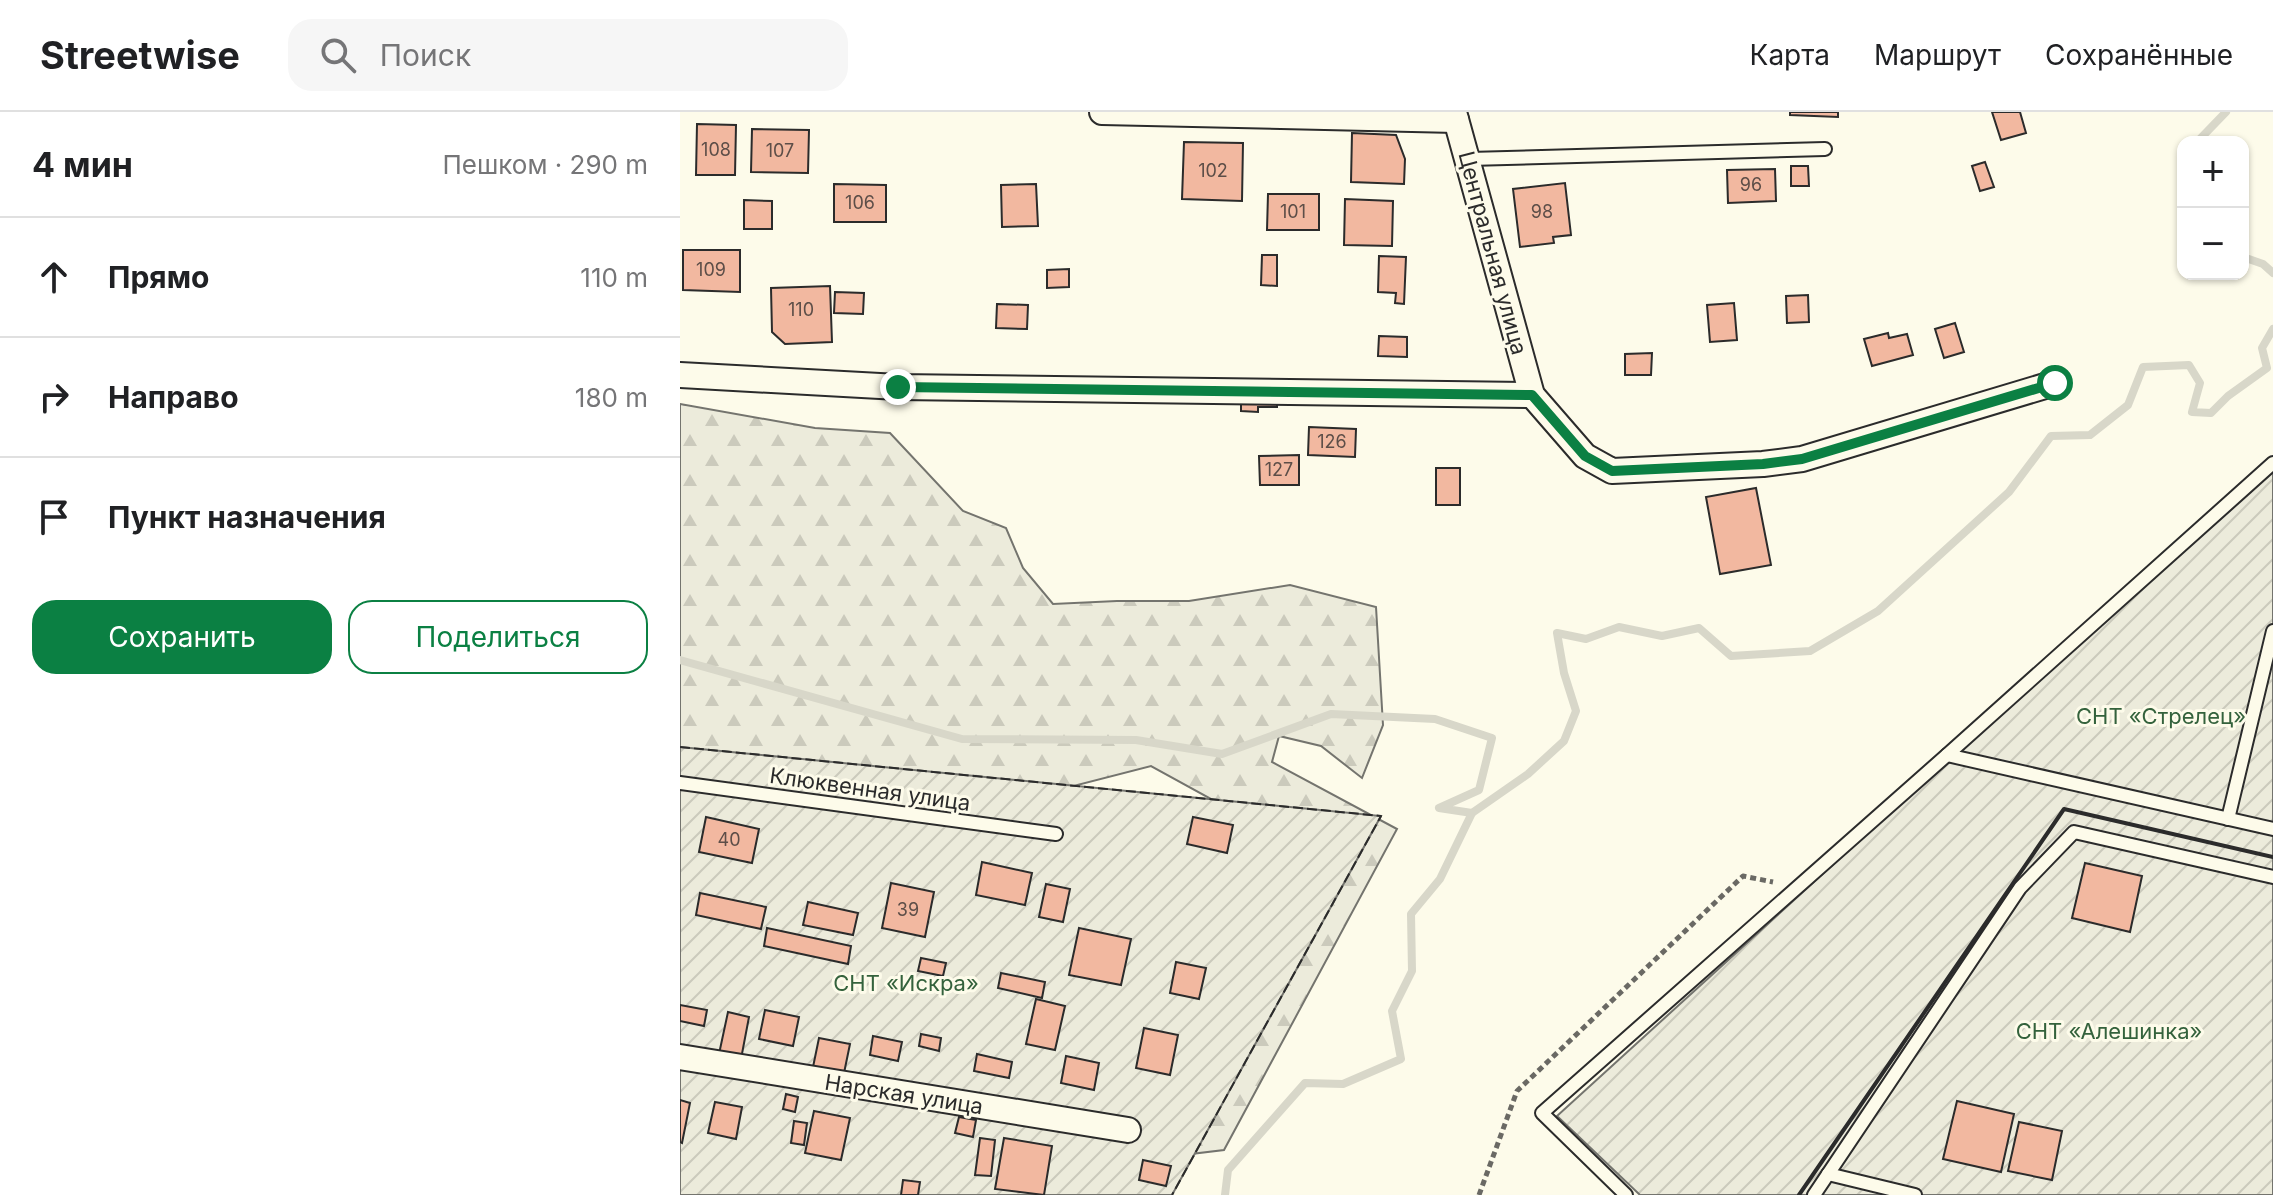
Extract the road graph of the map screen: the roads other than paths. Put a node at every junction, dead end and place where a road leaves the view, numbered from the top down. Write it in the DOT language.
graph roads {
  1 [pos="1102,112"];
  2 [pos="1455,116"];
  3 [pos="1825,149"];
  4 [pos="1469,159"];
  5 [pos="680,375"];
  6 [pos="2055,383"];
  7 [pos="1532,395"];
  8 [pos="2273,463"];
  9 [pos="2273,631"];
  10 [pos="1947,755"];
  11 [pos="680,783"];
  12 [pos="2228,819"];
  13 [pos="2273,829"];
  14 [pos="1056,834"];
  15 [pos="2273,877"];
  16 [pos="680,1057"];
  17 [pos="1128,1130"];
  18 [pos="1828,1174"];
  19 [pos="1626,1195"];
  20 [pos="1814,1195"];
  21 [pos="1915,1195"];
  1 -- 2 [label="street"];
  2 -- 4 [label="street, Центральная улица"];
  3 -- 4 [label="lane"];
  4 -- 7 [label="street, Центральная улица"];
  5 -- 7 [label="street"];
  6 -- 7 [label="street"];
  8 -- 10 [label="lane"];
  9 -- 12 [label="lane"];
  10 -- 12 [label="lane"];
  10 -- 19 [label="lane"];
  11 -- 14 [label="lane, Клюквенная улица"];
  12 -- 13 [label="lane"];
  15 -- 18 [label="lane"];
  16 -- 17 [label="street, Нарская улица"];
  18 -- 20 [label="lane"];
  18 -- 21 [label="lane"];
}
